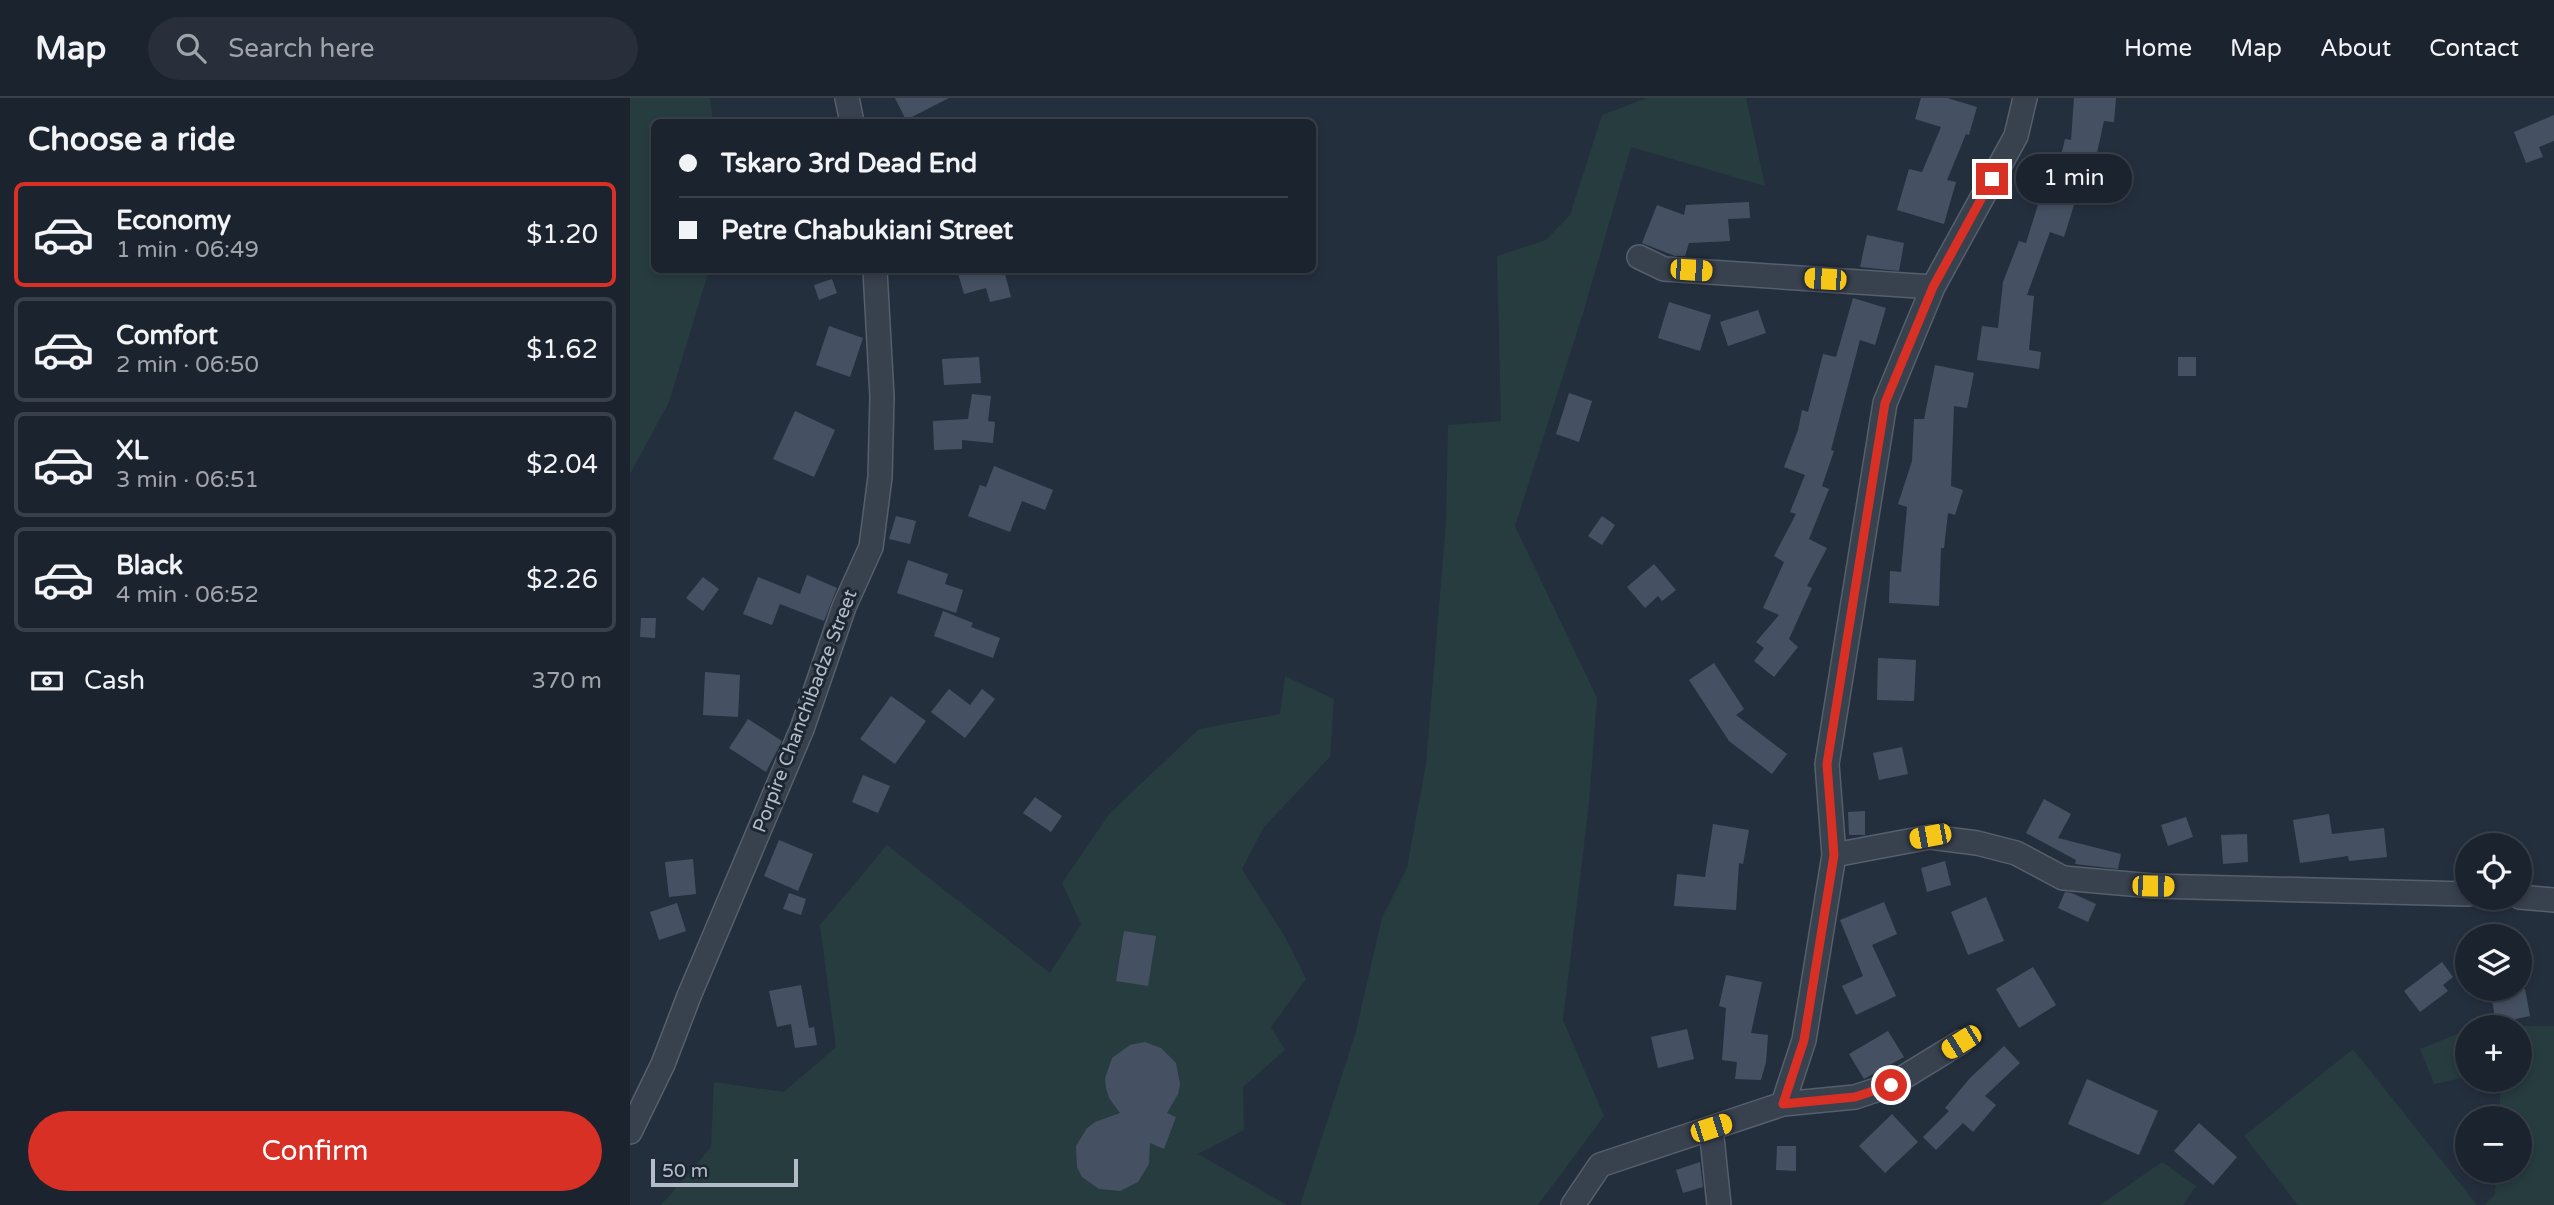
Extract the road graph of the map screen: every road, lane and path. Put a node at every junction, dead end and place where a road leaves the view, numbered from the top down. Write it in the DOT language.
graph roads {
  1 [pos="847,98"];
  2 [pos="2025,98"];
  3 [pos="851,119"];
  4 [pos="1639,257"];
  5 [pos="875,273"];
  6 [pos="1933,287"];
  7 [pos="1834,855"];
  8 [pos="2455,894"];
  9 [pos="2532,898"];
  10 [pos="2554,900"];
  11 [pos="1961,1042"];
  12 [pos="1783,1104"];
  13 [pos="1711,1128"];
  14 [pos="630,1132"];
  15 [pos="1573,1205"];
  16 [pos="1719,1205"];
  1 -- 3 [label="street"];
  2 -- 6 [label="street"];
  4 -- 6 [label="street"];
  5 -- 14 [label="street, Porpire Chanchibadze Street"];
  6 -- 7 [label="street"];
  7 -- 8 [label="street"];
  7 -- 12 [label="street"];
  9 -- 10 [label="street"];
  11 -- 12 [label="street"];
  12 -- 13 [label="street"];
  13 -- 15 [label="street"];
  13 -- 16 [label="street"];
}
